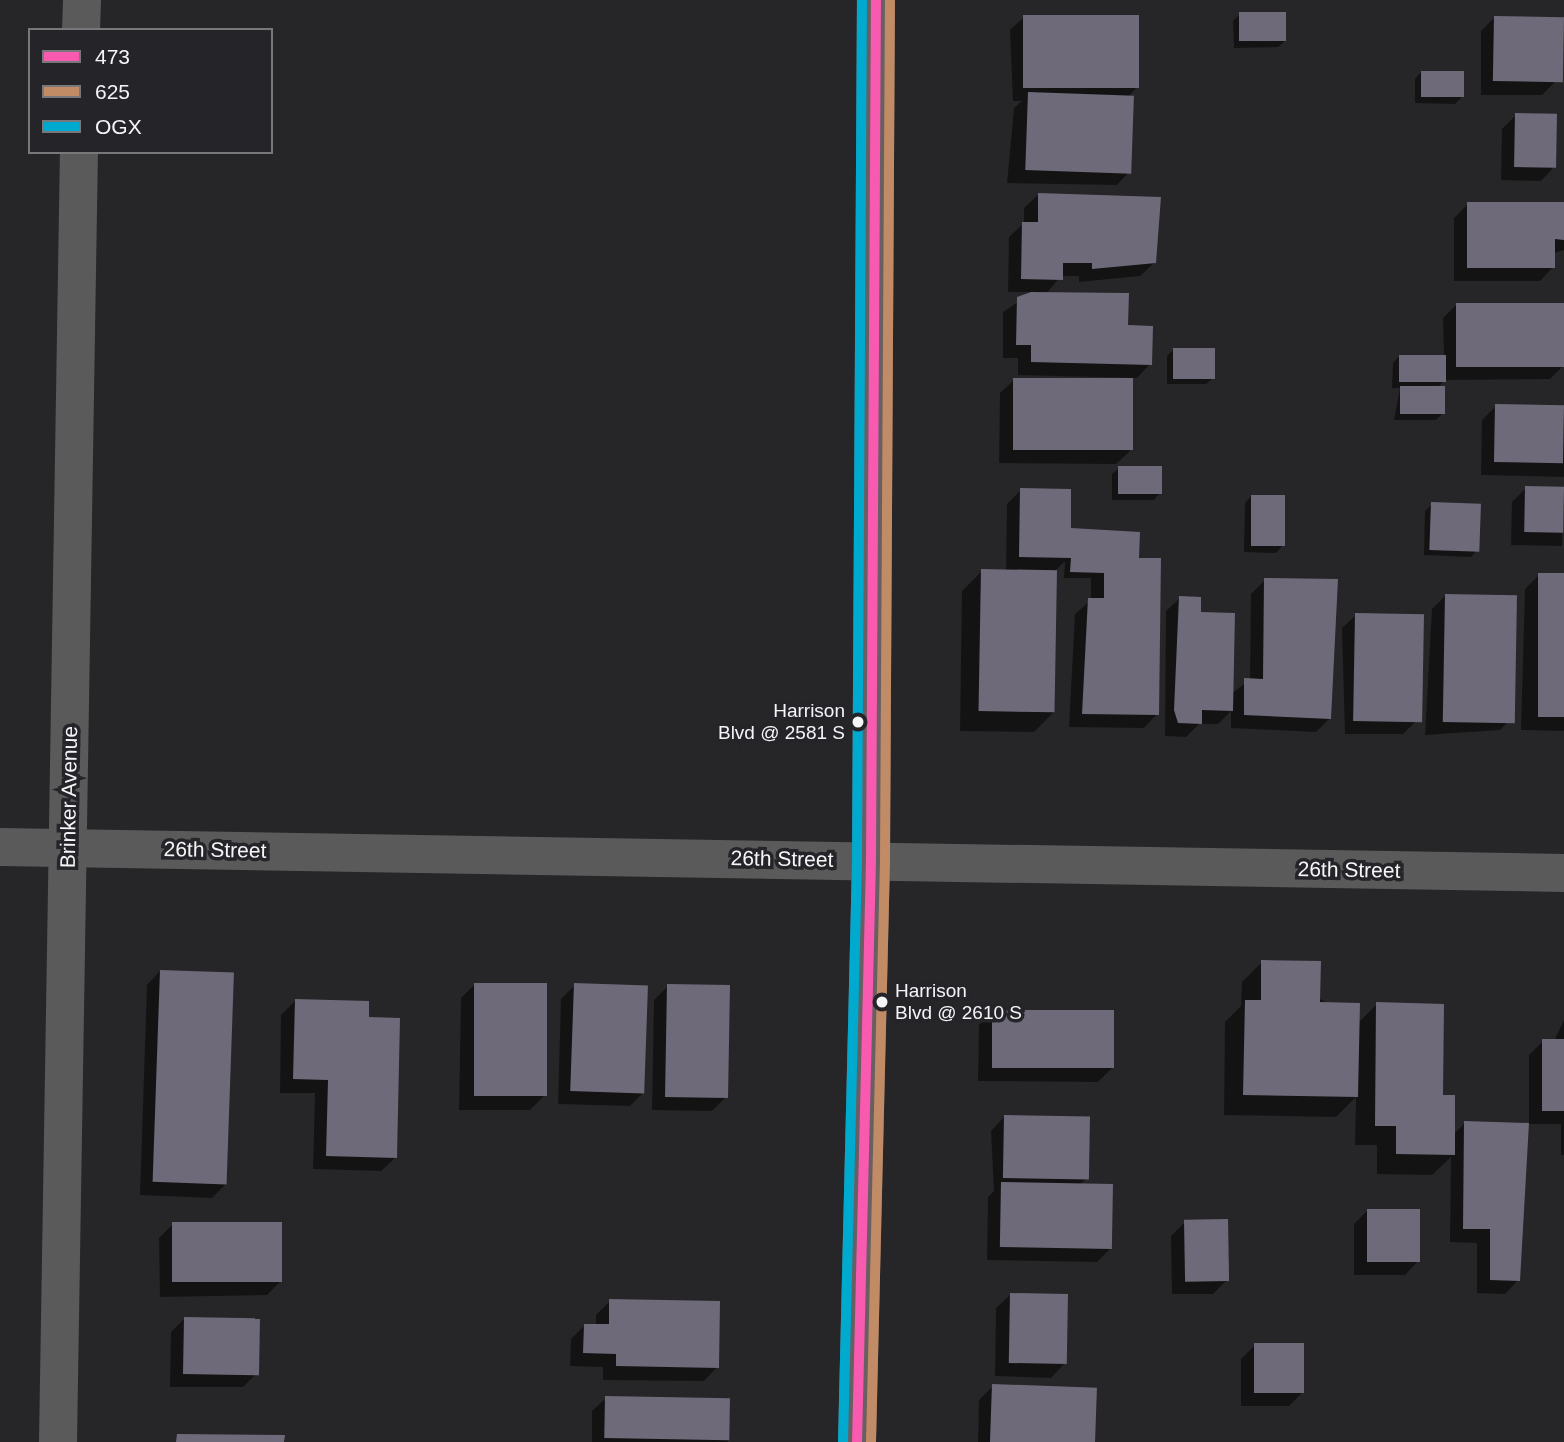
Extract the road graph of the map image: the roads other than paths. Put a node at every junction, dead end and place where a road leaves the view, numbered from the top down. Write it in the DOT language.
graph roads {
  1 [pos="82,0"];
  2 [pos="876,0"];
  3 [pos="81,28"];
  4 [pos="79,154"];
  5 [pos="0,846"];
  6 [pos="68,847"];
  7 [pos="871,860"];
  8 [pos="1564,873"];
  9 [pos="58,1442"];
  10 [pos="857,1442"];
  1 -- 3 [label="street"];
  2 -- 7 [label="main road"];
  4 -- 6 [label="street, Brinker Avenue"];
  5 -- 6 [label="street, 26th Street"];
  6 -- 7 [label="street, 26th Street"];
  6 -- 9 [label="street, Brinker Avenue"];
  7 -- 8 [label="street, 26th Street"];
  7 -- 10 [label="main road"];
}
